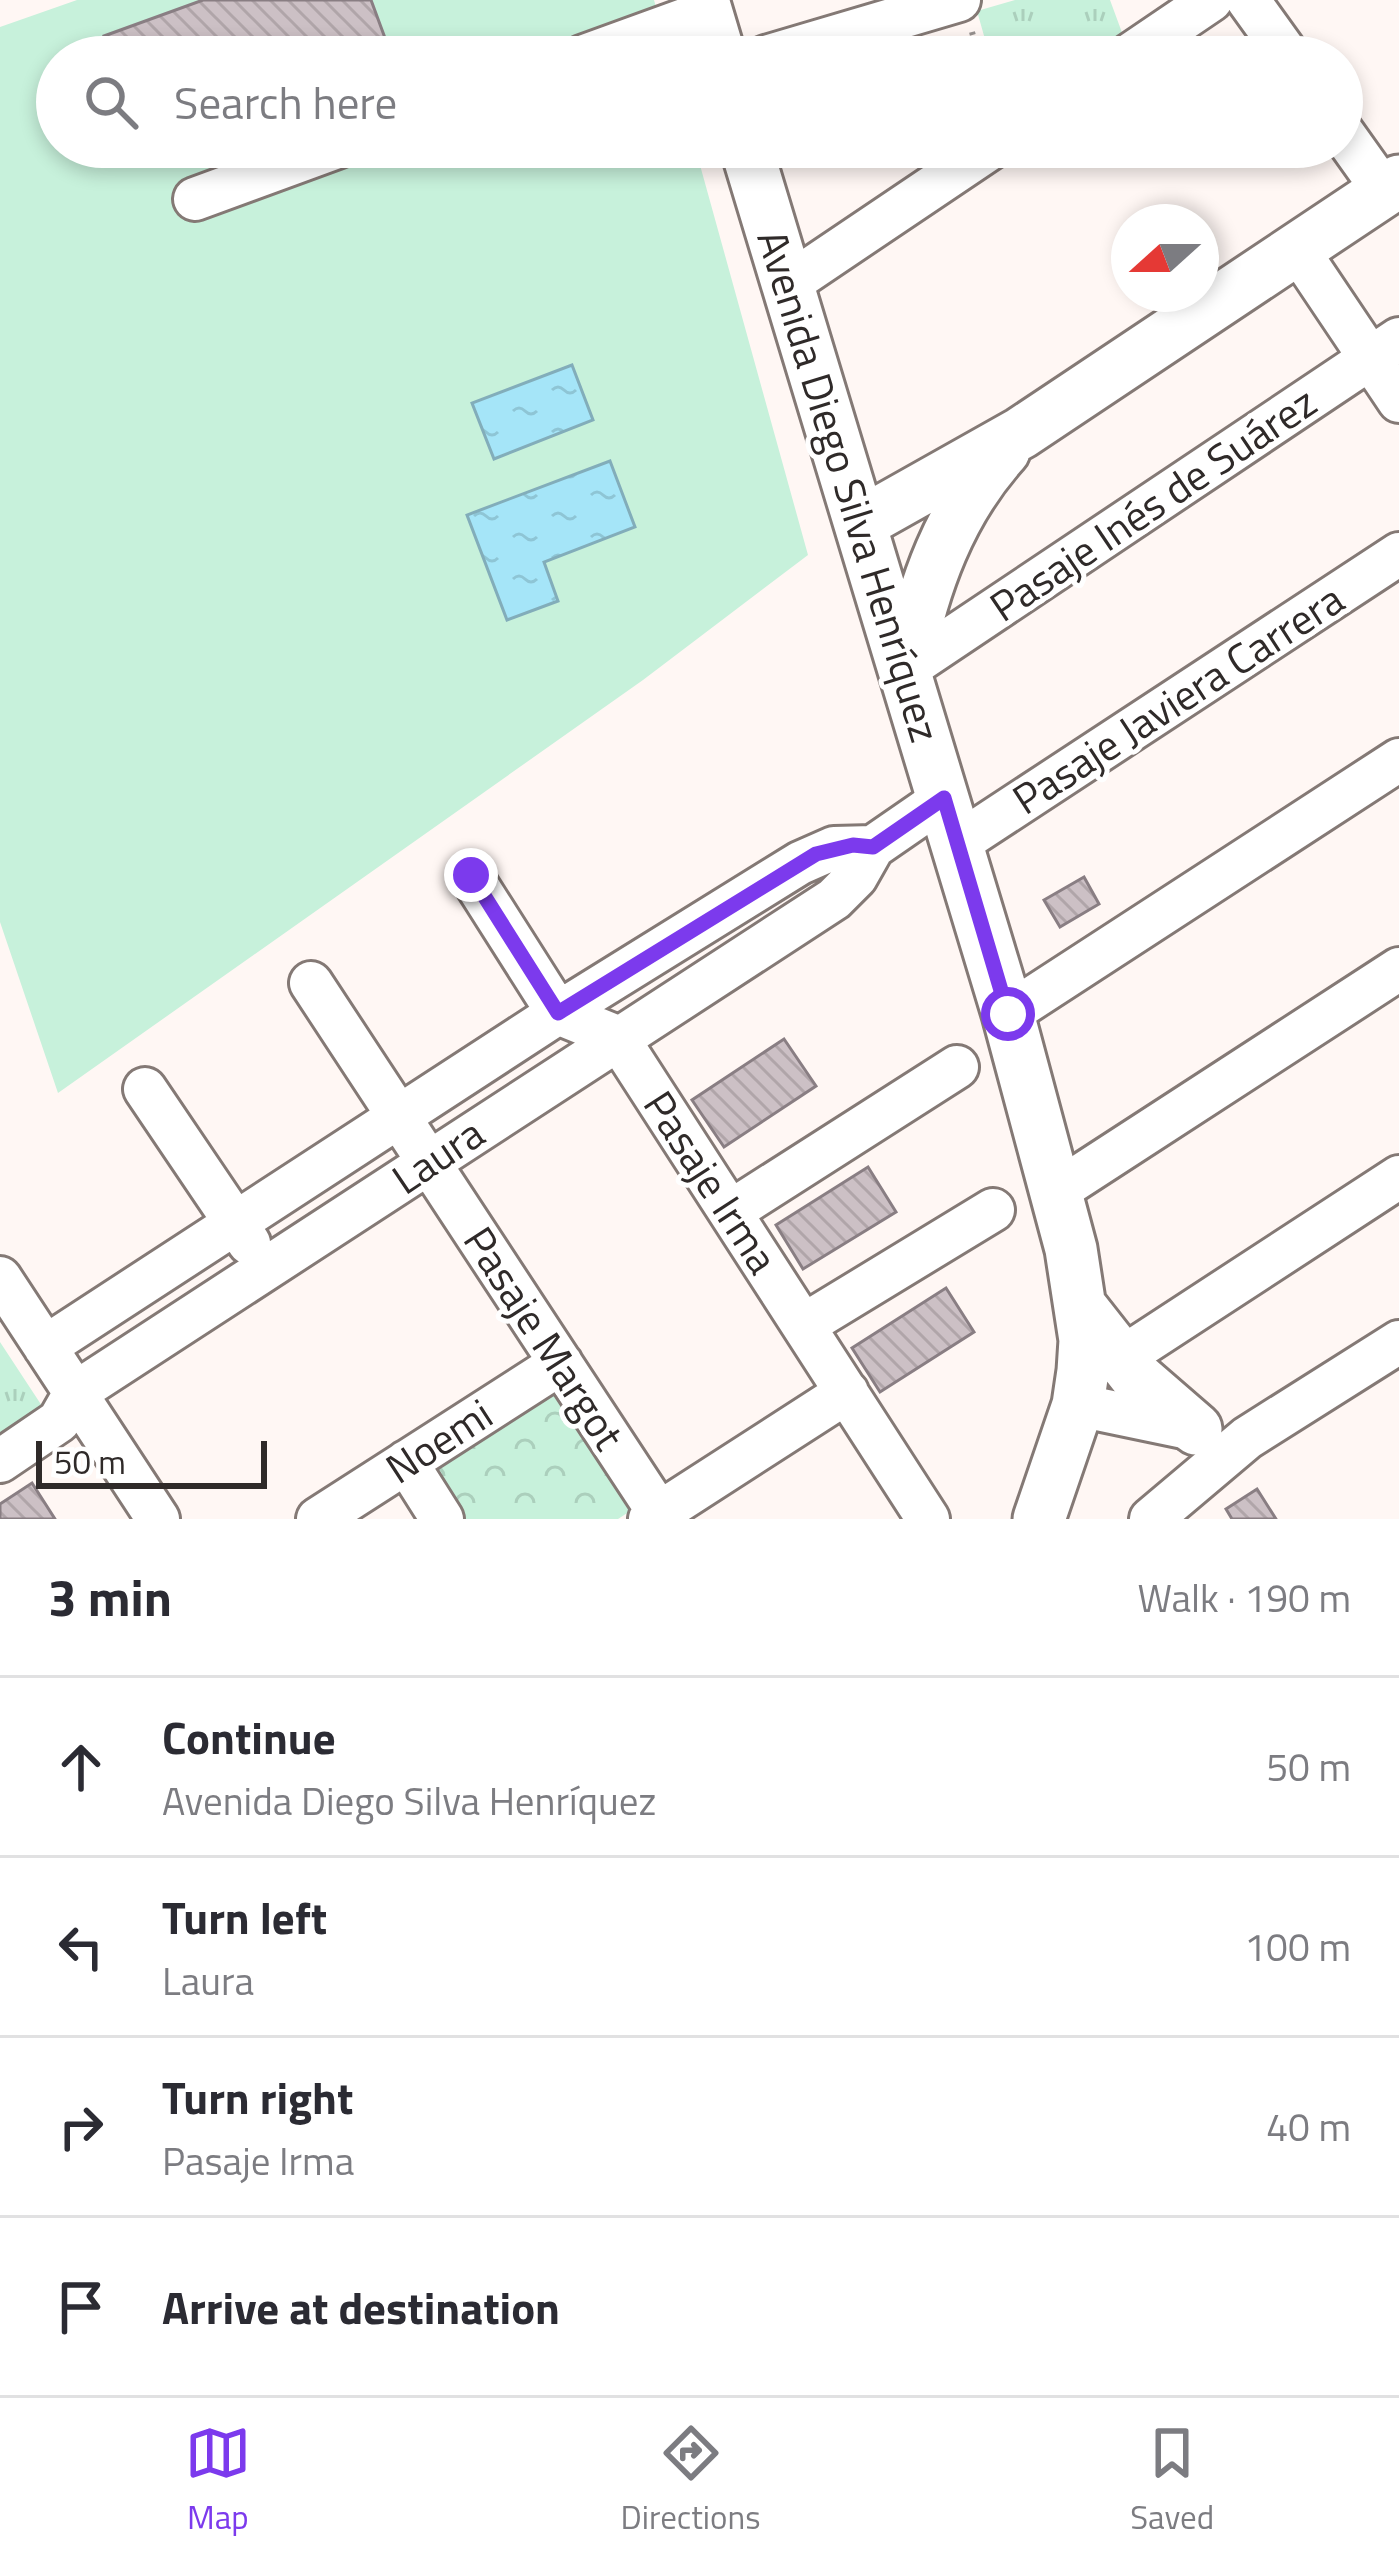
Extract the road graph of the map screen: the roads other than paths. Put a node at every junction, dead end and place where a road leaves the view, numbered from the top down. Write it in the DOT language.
graph roads {
  1 [pos="959,0"];
  2 [pos="1211,0"];
  3 [pos="1248,0"];
  4 [pos="710,23"];
  5 [pos="1140,32"];
  6 [pos="661,36"];
  7 [pos="837,36"];
  8 [pos="1274,36"];
  9 [pos="1363,155"];
  10 [pos="280,168"];
  11 [pos="752,168"];
  12 [pos="961,168"];
  13 [pos="1392,186"];
  14 [pos="195,199"];
  15 [pos="1297,249"];
  16 [pos="787,285"];
  17 [pos="1385,349"];
  18 [pos="1399,401"];
  19 [pos="1021,433"];
  20 [pos="861,524"];
  21 [pos="1399,554"];
  22 [pos="906,669"];
  23 [pos="1399,760"];
  24 [pos="950,821"];
  25 [pos="873,847"];
  26 [pos="471,875"];
  27 [pos="1399,969"];
  28 [pos="310,983"];
  29 [pos="558,1013"];
  30 [pos="1008,1014"];
  31 [pos="617,1037"];
  32 [pos="957,1066"];
  33 [pos="145,1089"];
  34 [pos="398,1117"];
  35 [pos="429,1163"];
  36 [pos="1399,1177"];
  37 [pos="1058,1191"];
  38 [pos="993,1210"];
  39 [pos="730,1212"];
  40 [pos="234,1222"];
  41 [pos="267,1268"];
  42 [pos="0,1278"];
  43 [pos="1081,1306"];
  44 [pos="804,1325"];
  45 [pos="1399,1342"];
  46 [pos="45,1347"];
  47 [pos="1120,1359"];
  48 [pos="561,1363"];
  49 [pos="848,1392"];
  50 [pos="76,1393"];
  51 [pos="1078,1405"];
  52 [pos="1196,1430"];
  53 [pos="1247,1438"];
  54 [pos="0,1461"];
  55 [pos="406,1462"];
  56 [pos="654,1516"];
  57 [pos="1039,1516"];
  58 [pos="158,1519"];
  59 [pos="318,1519"];
  60 [pos="442,1519"];
  61 [pos="928,1519"];
  62 [pos="1151,1519"];
  1 -- 7 [label="street"];
  2 -- 5 [label="street"];
  3 -- 8 [label="street"];
  4 -- 6 [label="street"];
  9 -- 13 [label="street"];
  10 -- 14 [label="street"];
  11 -- 16 [label="main road, Avenida Diego Silva Henríquez"];
  12 -- 16 [label="street"];
  13 -- 15 [label="main road"];
  15 -- 17 [label="street"];
  15 -- 19 [label="main road"];
  16 -- 20 [label="main road, Avenida Diego Silva Henríquez"];
  17 -- 18 [label="street"];
  17 -- 22 [label="street, Pasaje Inés de Suárez"];
  19 -- 20 [label="main road"];
  19 -- 22 [label="main road"];
  20 -- 22 [label="main road, Avenida Diego Silva Henríquez"];
  21 -- 24 [label="street, Pasaje Javiera Carrera"];
  22 -- 24 [label="main road, Avenida Diego Silva Henríquez"];
  23 -- 30 [label="street"];
  24 -- 25 [label="street, Laura"];
  24 -- 30 [label="main road, Avenida Diego Silva Henríquez"];
  25 -- 29 [label="street, Laura"];
  25 -- 31 [label="street, Laura"];
  26 -- 29 [label="street"];
  27 -- 37 [label="street"];
  28 -- 34 [label="street, Pasaje Margot"];
  29 -- 31 [label="street"];
  29 -- 34 [label="street, Laura"];
  30 -- 37 [label="main road, Avenida Diego Silva Henríquez"];
  31 -- 35 [label="street, Laura"];
  31 -- 39 [label="street, Pasaje Irma"];
  32 -- 39 [label="street"];
  33 -- 40 [label="street"];
  34 -- 35 [label="street, Pasaje Margot"];
  34 -- 40 [label="street, Laura"];
  35 -- 41 [label="street, Laura"];
  35 -- 48 [label="street, Pasaje Margot"];
  36 -- 47 [label="street"];
  37 -- 43 [label="main road, Avenida Diego Silva Henríquez"];
  38 -- 44 [label="street"];
  39 -- 44 [label="street, Pasaje Irma"];
  40 -- 41 [label="street"];
  40 -- 46 [label="street, Laura"];
  41 -- 50 [label="street, Laura"];
  42 -- 46 [label="street"];
  43 -- 47 [label="main road"];
  43 -- 51 [label="main road, Avenida Diego Silva Henríquez"];
  44 -- 49 [label="street, Pasaje Irma"];
  45 -- 53 [label="street"];
  46 -- 50 [label="street"];
  47 -- 52 [label="main road"];
  48 -- 55 [label="street, Noemi"];
  48 -- 56 [label="street, Pasaje Margot"];
  49 -- 56 [label="street"];
  49 -- 61 [label="street, Pasaje Irma"];
  50 -- 54 [label="street, Laura"];
  50 -- 58 [label="street"];
  51 -- 52 [label="street"];
  51 -- 57 [label="main road, Avenida Diego Silva Henríquez"];
  52 -- 53 [label="street"];
  53 -- 62 [label="street"];
  55 -- 59 [label="street, Noemi"];
  55 -- 60 [label="street"];
}
